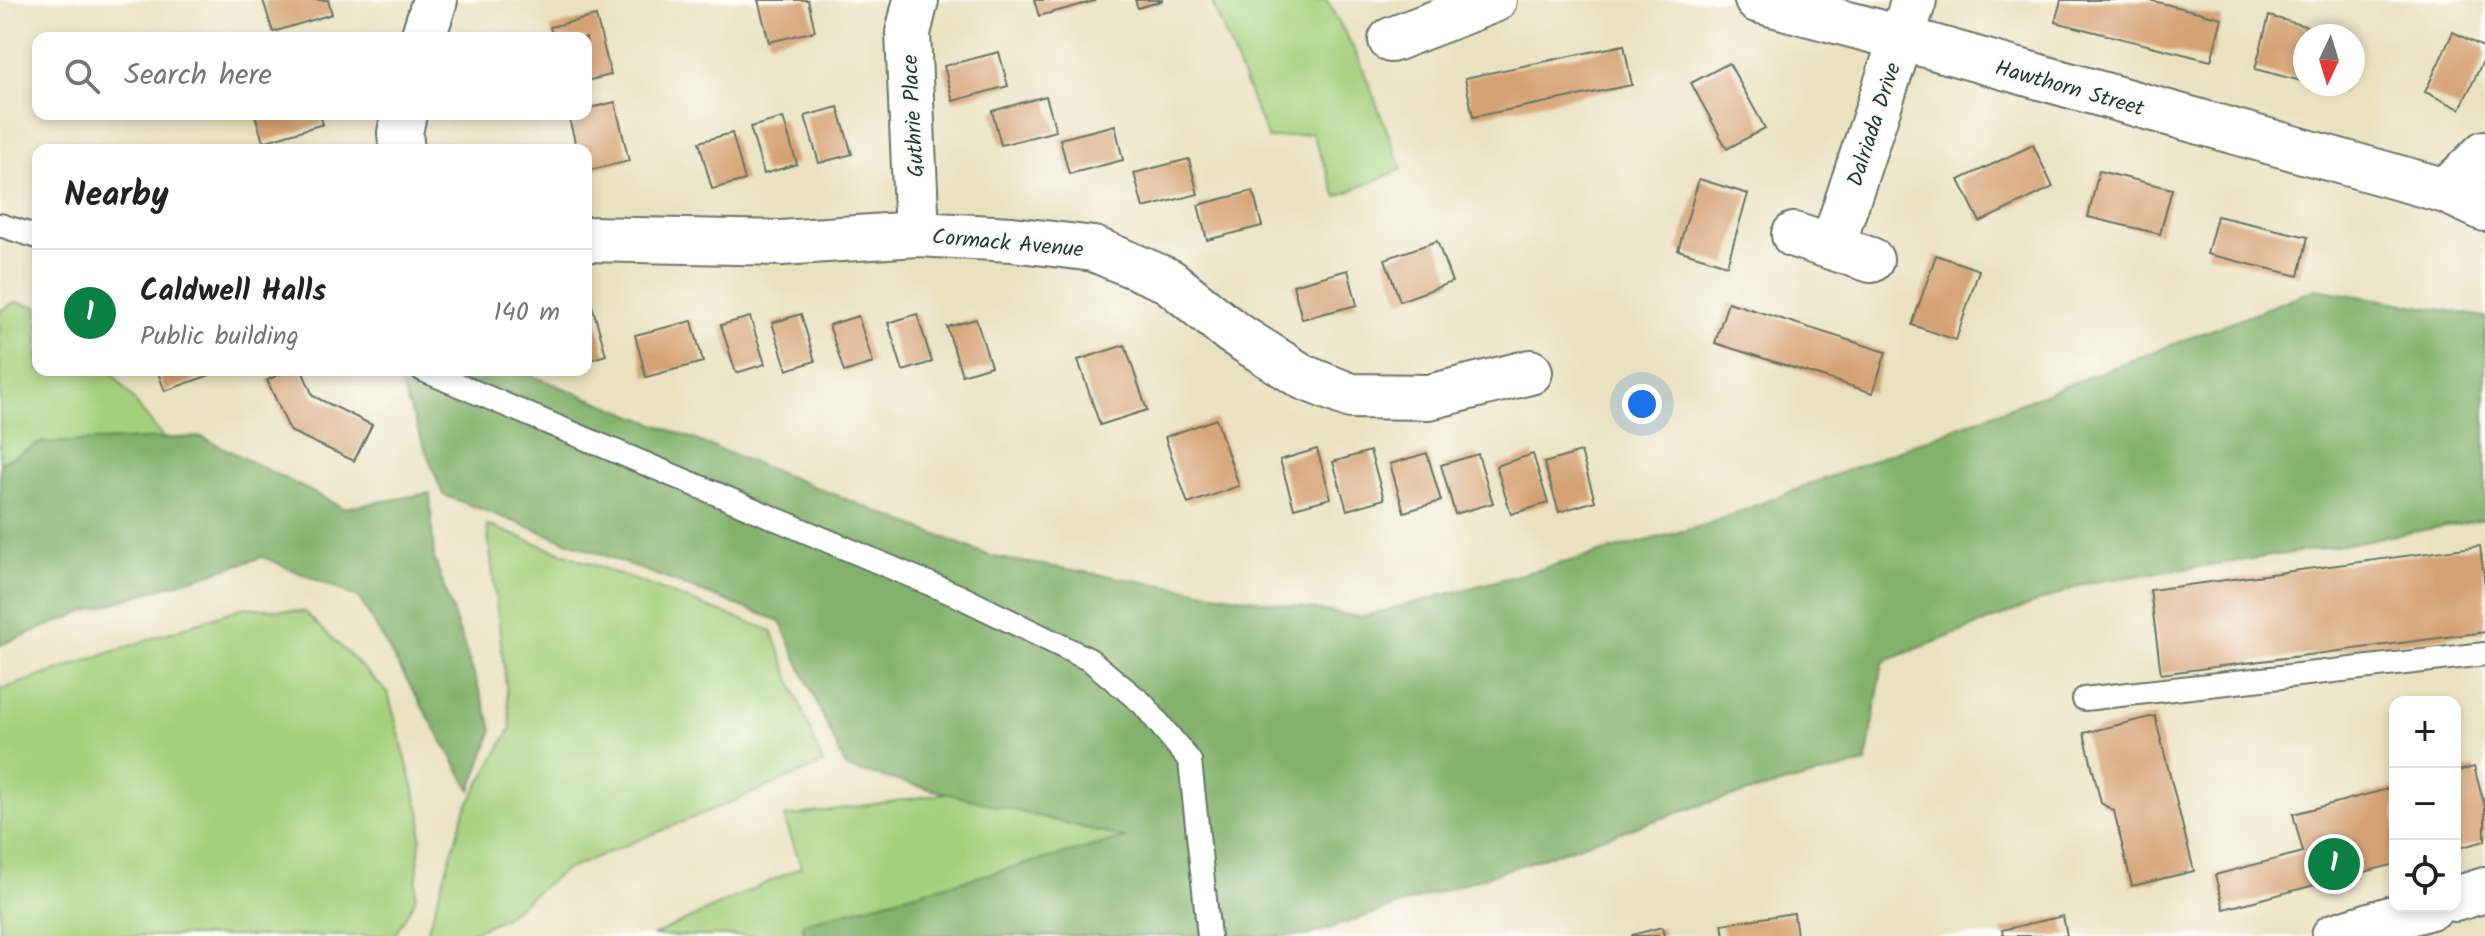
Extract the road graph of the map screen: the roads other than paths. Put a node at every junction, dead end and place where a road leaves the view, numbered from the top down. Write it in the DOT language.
graph roads {
  1 [pos="435,0"];
  2 [pos="916,0"];
  3 [pos="1494,0"];
  4 [pos="1757,0"];
  5 [pos="1908,19"];
  6 [pos="425,32"];
  7 [pos="1391,40"];
  8 [pos="403,120"];
  9 [pos="401,144"];
  10 [pos="2485,153"];
  11 [pos="2446,191"];
  12 [pos="2485,209"];
  13 [pos="0,225"];
  14 [pos="917,234"];
  15 [pos="32,235"];
  16 [pos="592,239"];
  17 [pos="1832,248"];
  18 [pos="1530,372"];
  19 [pos="437,376"];
  20 [pos="2485,654"];
  21 [pos="2084,699"];
  22 [pos="2485,890"];
  23 [pos="2461,897"];
  24 [pos="2413,912"];
  25 [pos="1209,936"];
  26 [pos="2334,936"];
  1 -- 6 [label="street"];
  2 -- 14 [label="street, Guthrie Place"];
  3 -- 7 [label="street"];
  4 -- 5 [label="street, Hawthorn Street"];
  5 -- 11 [label="street, Hawthorn Street"];
  5 -- 17 [label="street, Dalriada Drive"];
  8 -- 9 [label="street"];
  10 -- 11 [label="street"];
  11 -- 12 [label="street, Hawthorn Street"];
  13 -- 15 [label="lane"];
  14 -- 16 [label="street, Cormack Avenue"];
  14 -- 18 [label="street, Cormack Avenue"];
  19 -- 25 [label="lane"];
  20 -- 21 [label="lane"];
  22 -- 23 [label="street"];
  24 -- 26 [label="street"];
}
